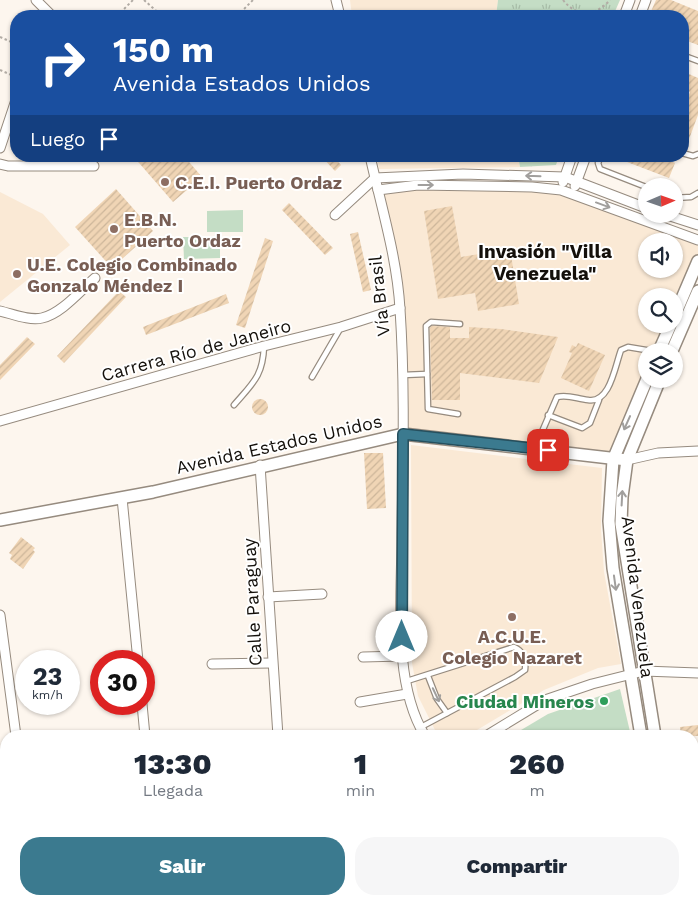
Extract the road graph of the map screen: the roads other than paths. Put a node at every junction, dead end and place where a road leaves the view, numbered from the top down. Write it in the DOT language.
graph roads {
  1 [pos="36,0"];
  2 [pos="46,10"];
  3 [pos="10,118"];
  4 [pos="0,148"];
  5 [pos="371,162"];
  6 [pos="570,162"];
  7 [pos="584,162"];
  8 [pos="598,162"];
  9 [pos="0,164"];
  10 [pos="94,166"];
  11 [pos="564,177"];
  12 [pos="375,178"];
  13 [pos="576,181"];
  14 [pos="638,184"];
  15 [pos="378,190"];
  16 [pos="561,190"];
  17 [pos="698,193"];
  18 [pos="572,194"];
  19 [pos="683,198"];
  20 [pos="638,205"];
  21 [pos="335,215"];
  22 [pos="683,220"];
  23 [pos="698,225"];
  24 [pos="698,240"];
  25 [pos="698,261"];
  26 [pos="95,278"];
  27 [pos="698,291"];
  28 [pos="683,296"];
  29 [pos="400,308"];
  30 [pos="0,310"];
  31 [pos="460,324"];
  32 [pos="341,327"];
  33 [pos="675,343"];
  34 [pos="264,346"];
  35 [pos="638,349"];
  36 [pos="427,374"];
  37 [pos="401,375"];
  38 [pos="312,377"];
  39 [pos="643,388"];
  40 [pos="656,388"];
  41 [pos="599,400"];
  42 [pos="234,405"];
  43 [pos="458,414"];
  44 [pos="548,414"];
  45 [pos="0,421"];
  46 [pos="403,434"];
  47 [pos="535,448"];
  48 [pos="698,450"];
  49 [pos="613,460"];
  50 [pos="627,460"];
  51 [pos="260,465"];
  52 [pos="122,498"];
  53 [pos="0,520"];
  54 [pos="322,594"];
  55 [pos="268,597"];
  56 [pos="0,615"];
  57 [pos="137,650"];
  58 [pos="363,656"];
  59 [pos="402,656"];
  60 [pos="272,663"];
  61 [pos="212,664"];
  62 [pos="644,671"];
  63 [pos="698,673"];
  64 [pos="630,675"];
  65 [pos="428,676"];
  66 [pos="405,682"];
  67 [pos="407,694"];
  68 [pos="360,702"];
  69 [pos="447,713"];
  70 [pos="143,715"];
  71 [pos="420,728"];
  72 [pos="15,730"];
  73 [pos="144,730"];
  74 [pos="274,730"];
  75 [pos="496,730"];
  76 [pos="639,730"];
  77 [pos="654,730"];
  1 -- 2 [label="street"];
  3 -- 4 [label="street"];
  5 -- 12 [label="street, Vía Brasil"];
  6 -- 11 [label="street"];
  7 -- 13 [label="street"];
  8 -- 14 [label="lane"];
  9 -- 10 [label="street"];
  11 -- 12 [label="street, one-way"];
  11 -- 13 [label="street"];
  11 -- 16 [label="street"];
  12 -- 15 [label="street, Vía Brasil"];
  12 -- 21 [label="street"];
  13 -- 18 [label="street"];
  13 -- 20 [label="street"];
  15 -- 16 [label="street, one-way"];
  15 -- 29 [label="street, Vía Brasil"];
  16 -- 18 [label="street"];
  17 -- 19 [label="lane"];
  18 -- 24 [label="street, one-way"];
  22 -- 23 [label="street"];
  25 -- 28 [label="street"];
  26 -- 30 [label="street"];
  27 -- 33 [label="street"];
  29 -- 32 [label="street, Carrera Río de Janeiro"];
  29 -- 37 [label="street, Vía Brasil"];
  31 -- 36 [label="lane"];
  32 -- 34 [label="street, Carrera Río de Janeiro"];
  32 -- 38 [label="lane"];
  34 -- 42 [label="lane"];
  34 -- 45 [label="street, Carrera Río de Janeiro"];
  35 -- 41 [label="lane"];
  36 -- 37 [label="lane"];
  36 -- 43 [label="lane"];
  37 -- 46 [label="street, Vía Brasil"];
  39 -- 49 [label="street, Avenida Venezuela, one-way"];
  40 -- 50 [label="street, Avenida Venezuela"];
  41 -- 44 [label="lane"];
  41 -- 44 [label="lane"];
  44 -- 47 [label="lane"];
  46 -- 47 [label="street, Avenida Estados Unidos"];
  46 -- 51 [label="street, Avenida Estados Unidos"];
  46 -- 59 [label="street, Vía Brasil"];
  47 -- 49 [label="street, Avenida Estados Unidos"];
  48 -- 50 [label="street"];
  49 -- 50 [label="street, Avenida Estados Unidos"];
  49 -- 64 [label="street, Avenida Venezuela, one-way"];
  62 -- 50 [label="street, Avenida Venezuela, one-way"];
  51 -- 52 [label="street, Avenida Estados Unidos"];
  51 -- 55 [label="street, Calle Paraguay"];
  52 -- 53 [label="street, Avenida Estados Unidos"];
  52 -- 57 [label="street"];
  54 -- 55 [label="street"];
  55 -- 60 [label="street, Calle Paraguay"];
  56 -- 72 [label="street"];
  58 -- 59 [label="street"];
  59 -- 66 [label="street, Vía Brasil"];
  60 -- 61 [label="street"];
  60 -- 74 [label="street, Calle Paraguay"];
  62 -- 63 [label="street"];
  62 -- 64 [label="street"];
  62 -- 77 [label="street, Avenida Venezuela"];
  64 -- 75 [label="street"];
  64 -- 76 [label="street, Avenida Venezuela"];
  65 -- 66 [label="lane"];
  65 -- 69 [label="lane, one-way"];
  65 -- 69 [label="lane"];
  66 -- 67 [label="street, Vía Brasil"];
  67 -- 68 [label="street"];
  67 -- 71 [label="street, Vía Brasil"];
  69 -- 71 [label="lane"];
  70 -- 73 [label="street"];
}
